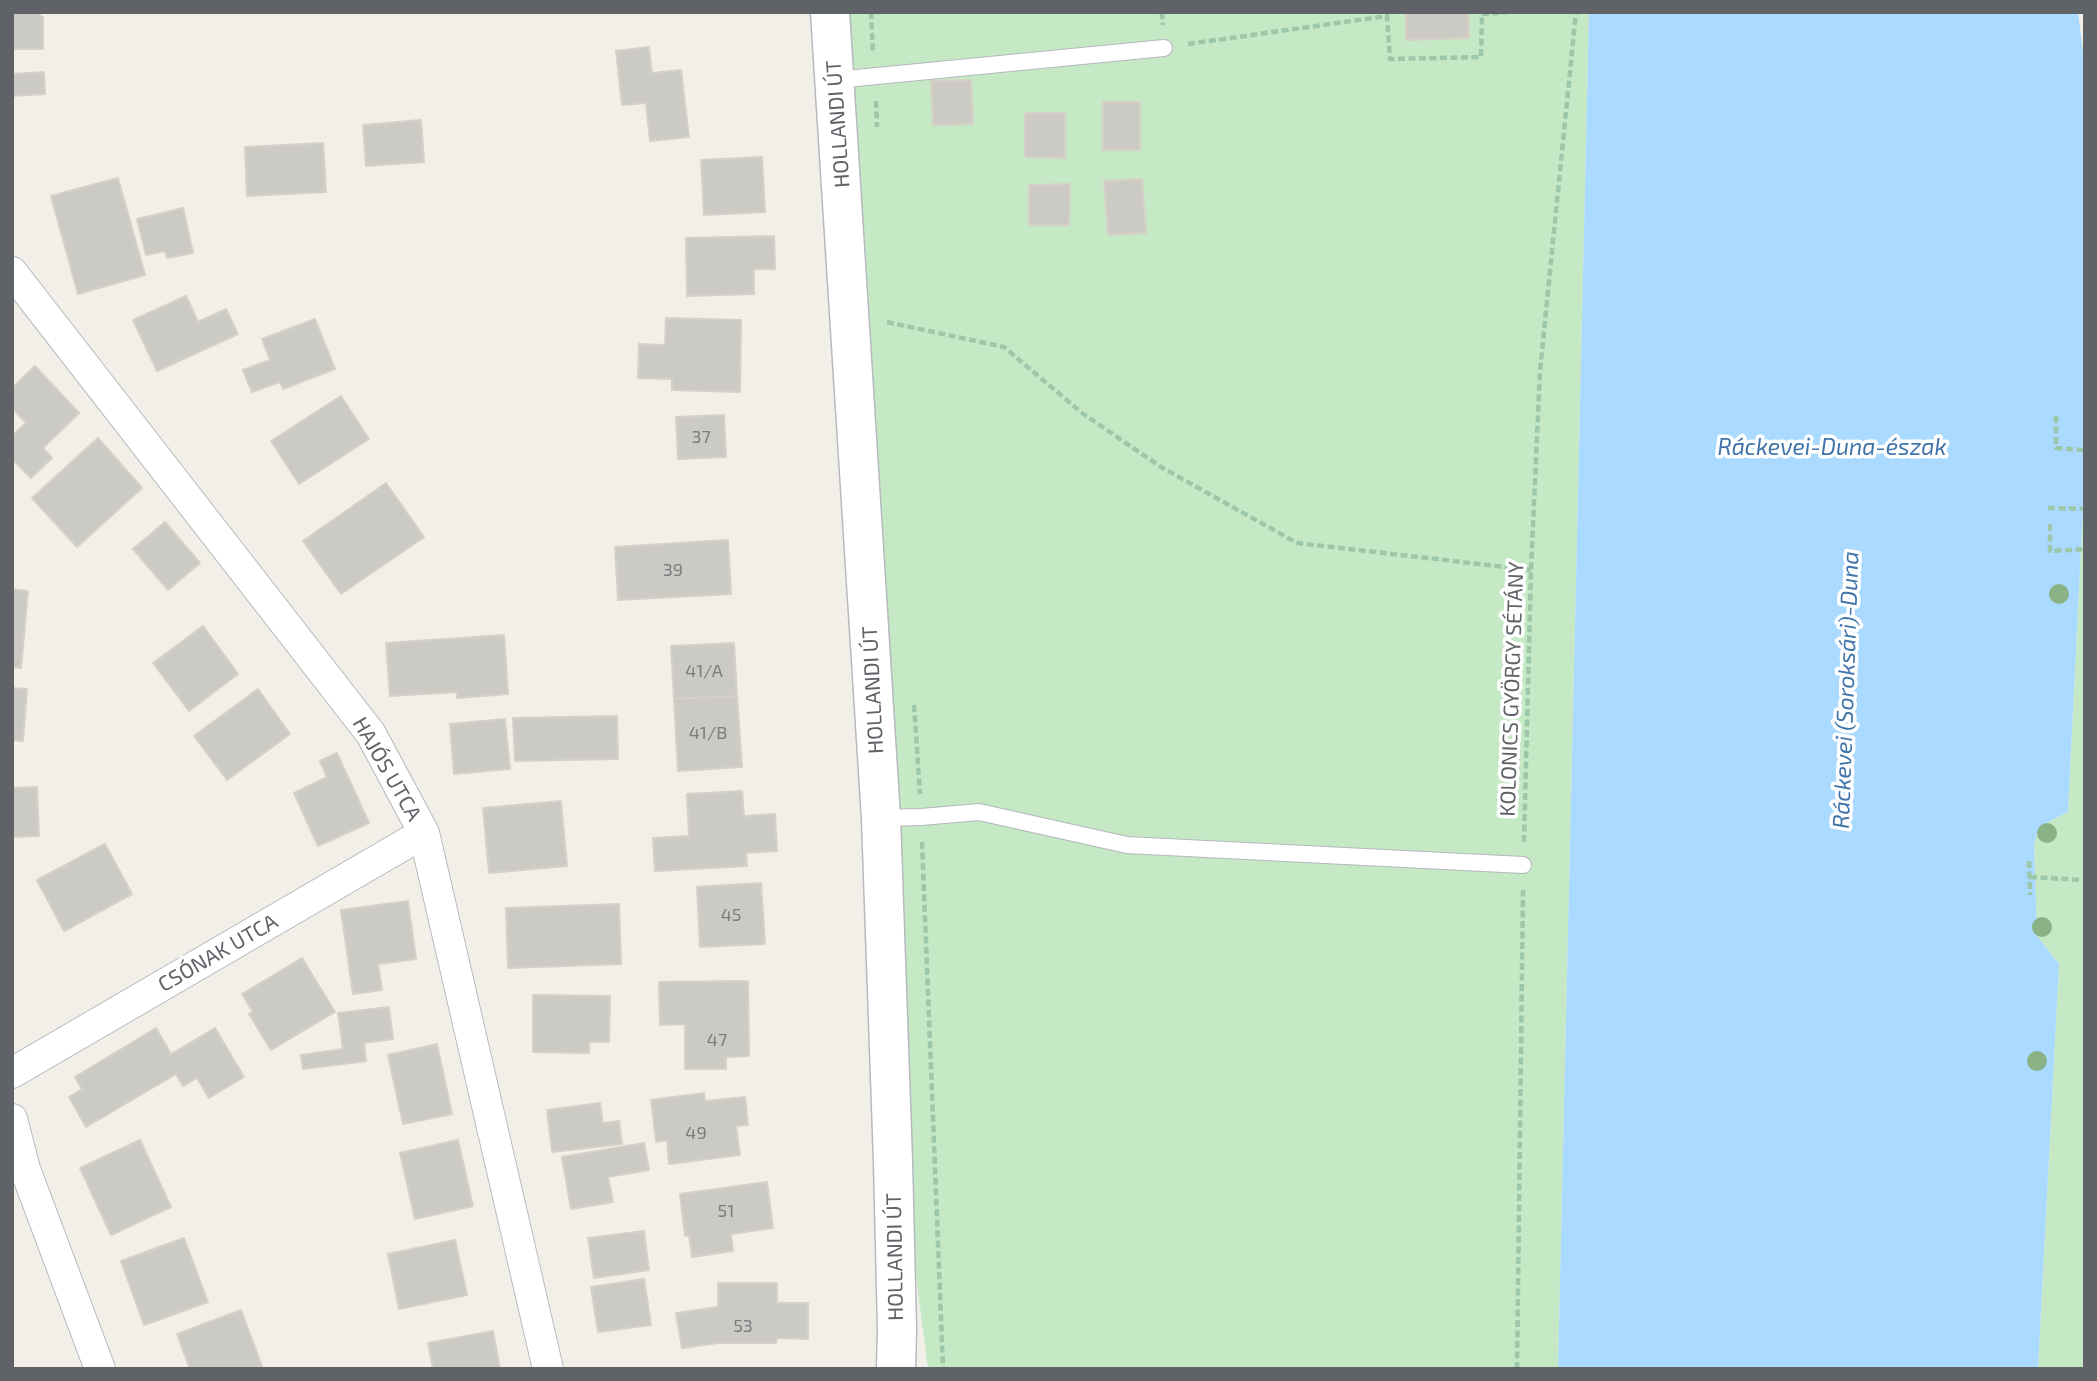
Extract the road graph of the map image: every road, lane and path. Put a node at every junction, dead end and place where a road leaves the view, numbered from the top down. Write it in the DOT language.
graph roads {
  1 [pos="830,12"];
  2 [pos="1162,12"];
  3 [pos="1508,12"];
  4 [pos="1576,12"];
  5 [pos="1482,13"];
  6 [pos="1164,48"];
  7 [pos="836,80"];
  8 [pos="12,272"];
  9 [pos="887,322"];
  10 [pos="2056,416"];
  11 [pos="2085,450"];
  12 [pos="2048,509"];
  13 [pos="2085,509"];
  14 [pos="2050,524"];
  15 [pos="2085,549"];
  16 [pos="1531,570"];
  17 [pos="881,818"];
  18 [pos="424,833"];
  19 [pos="2029,861"];
  20 [pos="1523,865"];
  21 [pos="2029,877"];
  22 [pos="2081,880"];
  23 [pos="2030,895"];
  24 [pos="12,1073"];
  25 [pos="12,1119"];
  26 [pos="19,1170"];
  27 [pos="100,1369"];
  28 [pos="548,1369"];
  29 [pos="895,1369"];
  30 [pos="1517,1369"];
  1 -- 7 [label="street, HOLLANDI ÚT"];
  2 -- 6 [label="path"];
  3 -- 5 [label="path"];
  4 -- 16 [label="path, KOLONICS GYÖRGY SÉTÁNY"];
  5 -- 6 [label="path"];
  6 -- 7 [label="lane"];
  7 -- 17 [label="street, HOLLANDI ÚT"];
  8 -- 18 [label="street, HAJÓS UTCA"];
  9 -- 16 [label="path"];
  10 -- 11 [label="path"];
  12 -- 13 [label="path"];
  14 -- 15 [label="path"];
  16 -- 20 [label="path, KOLONICS GYÖRGY SÉTÁNY"];
  17 -- 20 [label="lane"];
  17 -- 29 [label="street, HOLLANDI ÚT"];
  18 -- 24 [label="street, CSÓNAK UTCA"];
  18 -- 28 [label="street, HAJÓS UTCA"];
  19 -- 21 [label="path"];
  20 -- 30 [label="path, KOLONICS GYÖRGY SÉTÁNY"];
  21 -- 22 [label="path"];
  21 -- 23 [label="path"];
  25 -- 26 [label="street"];
  26 -- 27 [label="street"];
}
